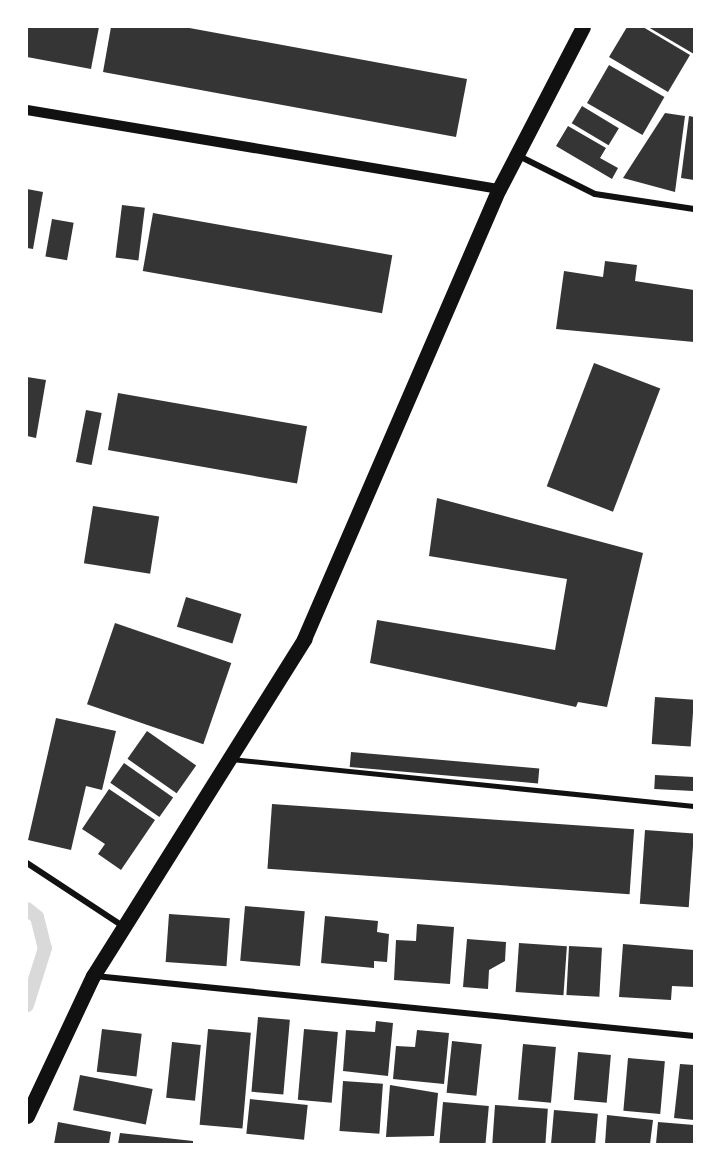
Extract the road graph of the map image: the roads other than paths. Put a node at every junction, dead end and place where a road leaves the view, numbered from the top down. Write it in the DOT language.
graph roads {
  1 [pos="583,27"];
  2 [pos="27,110"];
  3 [pos="517,155"];
  4 [pos="499,189"];
  5 [pos="694,209"];
  6 [pos="228,759"];
  7 [pos="694,806"];
  8 [pos="27,863"];
  9 [pos="123,927"];
  10 [pos="93,976"];
  11 [pos="694,1036"];
  12 [pos="27,1116"];
  1 -- 3 [label="main road"];
  2 -- 4 [label="street"];
  3 -- 4 [label="main road"];
  3 -- 5 [label="street"];
  4 -- 6 [label="main road"];
  6 -- 7 [label="lane"];
  6 -- 9 [label="main road"];
  8 -- 9 [label="street"];
  9 -- 10 [label="main road"];
  10 -- 11 [label="street"];
  10 -- 12 [label="main road"];
}
